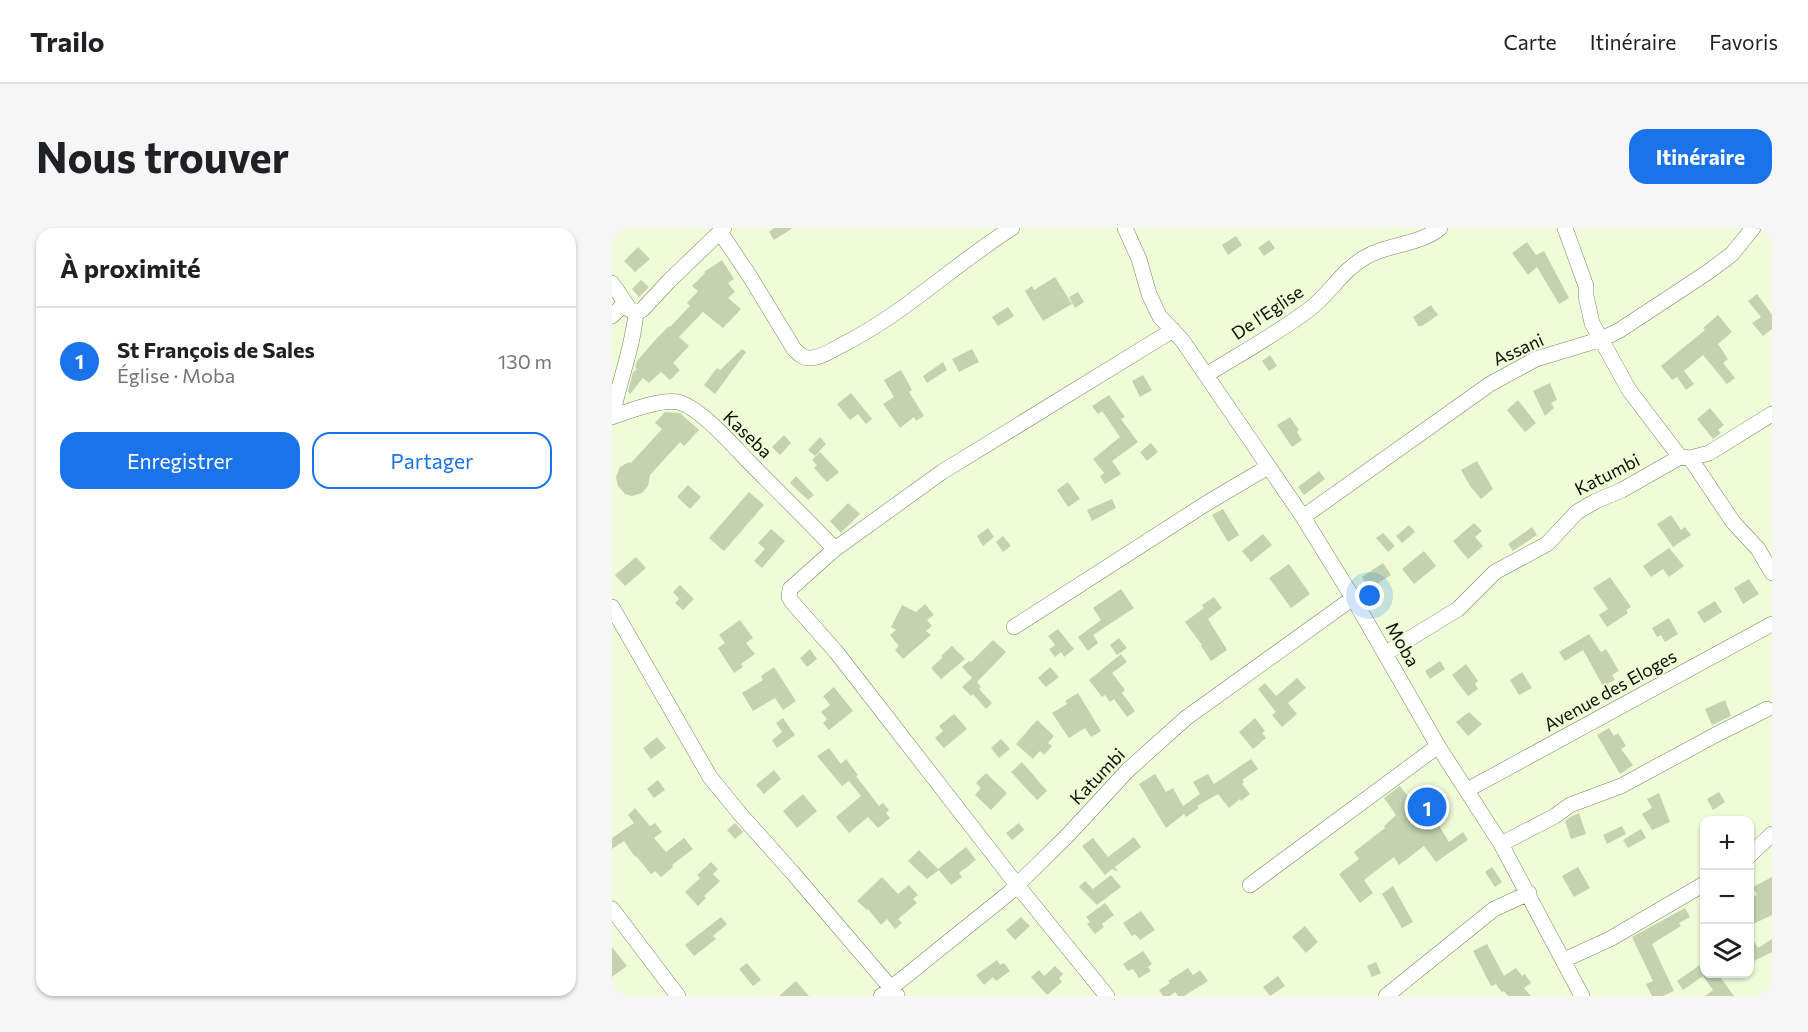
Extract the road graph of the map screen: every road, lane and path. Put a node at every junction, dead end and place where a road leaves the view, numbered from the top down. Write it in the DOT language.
graph roads {
  1 [pos="1012,228"];
  2 [pos="1125,228"];
  3 [pos="1440,228"];
  4 [pos="1565,228"];
  5 [pos="1753,228"];
  6 [pos="722,230"];
  7 [pos="612,283"];
  8 [pos="631,307"];
  9 [pos="612,316"];
  10 [pos="1173,330"];
  11 [pos="1602,339"];
  12 [pos="1206,375"];
  13 [pos="1772,414"];
  14 [pos="612,417"];
  15 [pos="1685,458"];
  16 [pos="1268,467"];
  17 [pos="1303,517"];
  18 [pos="834,549"];
  19 [pos="1772,573"];
  20 [pos="1353,598"];
  21 [pos="612,608"];
  22 [pos="1772,624"];
  23 [pos="1014,627"];
  24 [pos="1386,653"];
  25 [pos="1767,709"];
  26 [pos="1438,746"];
  27 [pos="1467,790"];
  28 [pos="1772,834"];
  29 [pos="1502,844"];
  30 [pos="1754,850"];
  31 [pos="1017,885"];
  32 [pos="1250,885"];
  33 [pos="1700,886"];
  34 [pos="1529,893"];
  35 [pos="612,909"];
  36 [pos="1564,960"];
  37 [pos="890,993"];
  38 [pos="678,996"];
  39 [pos="1107,996"];
  40 [pos="1386,996"];
  41 [pos="1582,996"];
  1 -- 6 [label="street"];
  2 -- 10 [label="street, Moba"];
  3 -- 12 [label="street, De l'Eglise"];
  4 -- 11 [label="street"];
  5 -- 11 [label="street, Assani"];
  6 -- 8 [label="street"];
  7 -- 8 [label="street"];
  8 -- 9 [label="street"];
  8 -- 14 [label="street"];
  10 -- 12 [label="street, Moba"];
  10 -- 18 [label="street"];
  11 -- 15 [label="street"];
  11 -- 17 [label="street, Assani"];
  12 -- 16 [label="street, Moba"];
  13 -- 15 [label="street, Katumbi"];
  14 -- 18 [label="street, Kaseba"];
  15 -- 19 [label="street"];
  15 -- 24 [label="street, Katumbi"];
  16 -- 17 [label="street, Moba"];
  16 -- 23 [label="street"];
  17 -- 20 [label="street, Moba"];
  18 -- 31 [label="street"];
  20 -- 24 [label="street, Moba"];
  20 -- 31 [label="street, Katumbi"];
  21 -- 37 [label="street"];
  22 -- 27 [label="street, Avenue des Eloges"];
  24 -- 26 [label="street, Moba"];
  25 -- 29 [label="street"];
  26 -- 27 [label="street, Moba"];
  26 -- 32 [label="street"];
  27 -- 29 [label="street, Moba"];
  28 -- 30 [label="street"];
  29 -- 34 [label="street, Moba"];
  31 -- 37 [label="street, Katumbi"];
  31 -- 39 [label="street"];
  33 -- 36 [label="street"];
  34 -- 36 [label="street, Moba"];
  34 -- 40 [label="street"];
  35 -- 38 [label="street"];
  36 -- 41 [label="street, Moba"];
}
